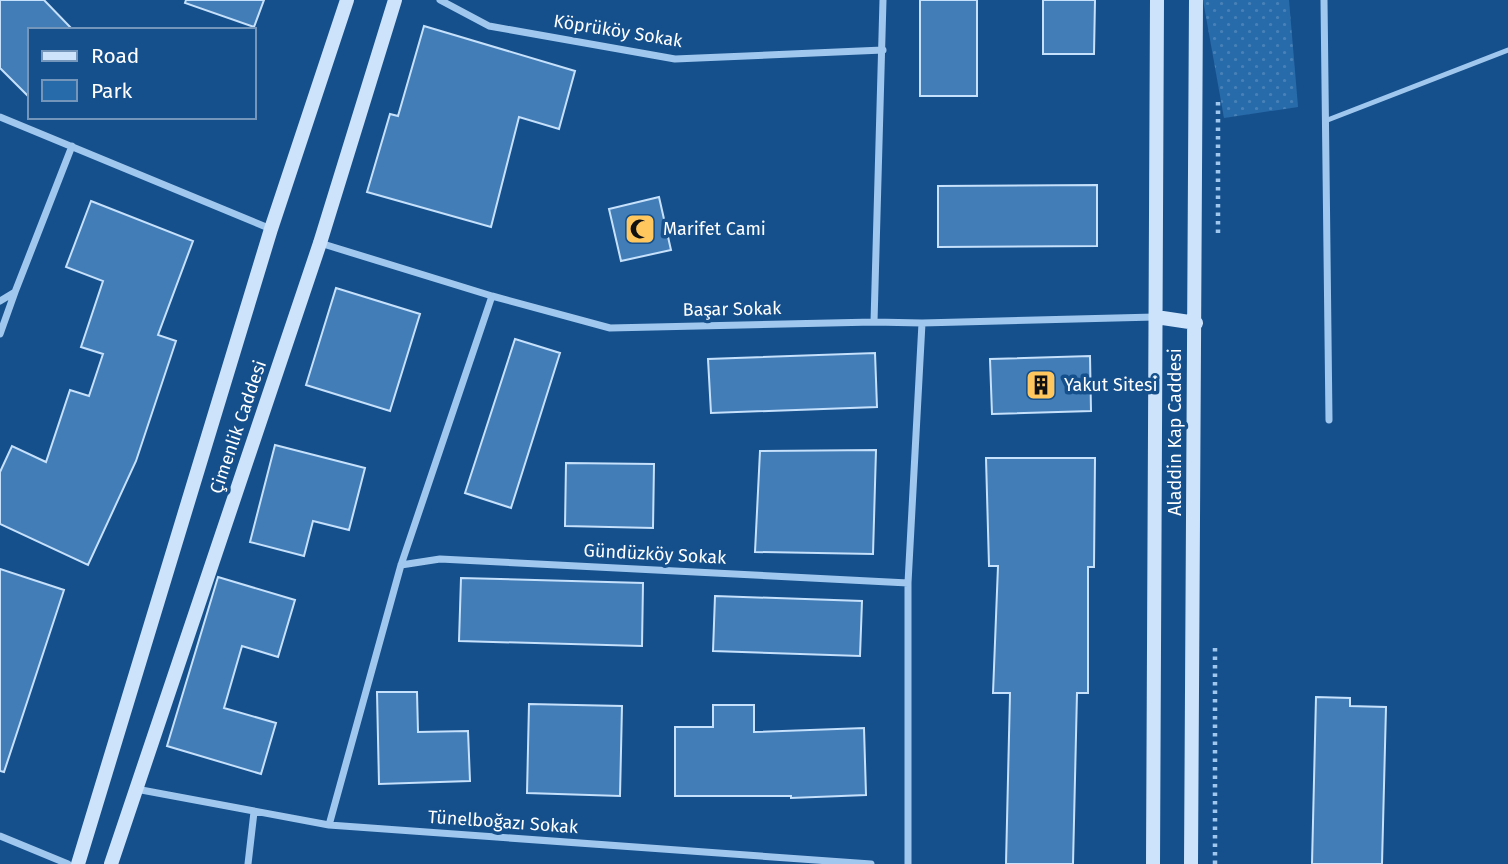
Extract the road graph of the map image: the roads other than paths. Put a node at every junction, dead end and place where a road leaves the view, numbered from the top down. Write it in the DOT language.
graph roads {
  1 [pos="347,0"];
  2 [pos="395,0"];
  3 [pos="440,0"];
  4 [pos="883,0"];
  5 [pos="1157,0"];
  6 [pos="1196,0"];
  7 [pos="1324,0"];
  8 [pos="883,50"];
  9 [pos="1508,50"];
  10 [pos="0,117"];
  11 [pos="1325,121"];
  12 [pos="72,146"];
  13 [pos="271,229"];
  14 [pos="320,243"];
  15 [pos="15,292"];
  16 [pos="492,296"];
  17 [pos="0,301"];
  18 [pos="1156,317"];
  19 [pos="874,322"];
  20 [pos="922,323"];
  21 [pos="1196,323"];
  22 [pos="0,334"];
  23 [pos="1329,420"];
  24 [pos="401,565"];
  25 [pos="908,583"];
  26 [pos="136,789"];
  27 [pos="254,812"];
  28 [pos="329,825"];
  29 [pos="0,836"];
  30 [pos="68,864"];
  31 [pos="78,864"];
  32 [pos="111,864"];
  33 [pos="248,864"];
  34 [pos="871,864"];
  35 [pos="908,864"];
  36 [pos="1153,864"];
  37 [pos="1191,864"];
  1 -- 13 [label="street, Çimenlik Caddesi"];
  2 -- 14 [label="street, Çimenlik Caddesi"];
  3 -- 8 [label="street, Köprüköy Sokak"];
  4 -- 8 [label="street"];
  5 -- 18 [label="street, Aladdin Kap Caddesi"];
  6 -- 21 [label="street, Aladdin Kap Caddesi"];
  7 -- 11 [label="street"];
  8 -- 19 [label="street"];
  9 -- 11 [label="lane"];
  10 -- 12 [label="street"];
  11 -- 23 [label="street"];
  12 -- 13 [label="street"];
  12 -- 15 [label="street"];
  13 -- 31 [label="street, Çimenlik Caddesi"];
  14 -- 16 [label="street, Başar Sokak"];
  14 -- 26 [label="street, Çimenlik Caddesi"];
  15 -- 17 [label="street"];
  15 -- 22 [label="street"];
  16 -- 19 [label="street, Başar Sokak"];
  16 -- 24 [label="street"];
  18 -- 20 [label="street, Başar Sokak"];
  18 -- 21 [label="street"];
  18 -- 36 [label="street, Aladdin Kap Caddesi"];
  19 -- 20 [label="street, Başar Sokak"];
  20 -- 25 [label="street"];
  21 -- 37 [label="street, Aladdin Kap Caddesi"];
  24 -- 25 [label="street, Gündüzköy Sokak"];
  24 -- 28 [label="street"];
  25 -- 35 [label="street"];
  26 -- 27 [label="street, Tünelboğazı Sokak"];
  26 -- 32 [label="street, Çimenlik Caddesi"];
  27 -- 28 [label="street, Tünelboğazı Sokak"];
  27 -- 33 [label="street"];
  28 -- 34 [label="street, Tünelboğazı Sokak"];
  29 -- 30 [label="street"];
}
